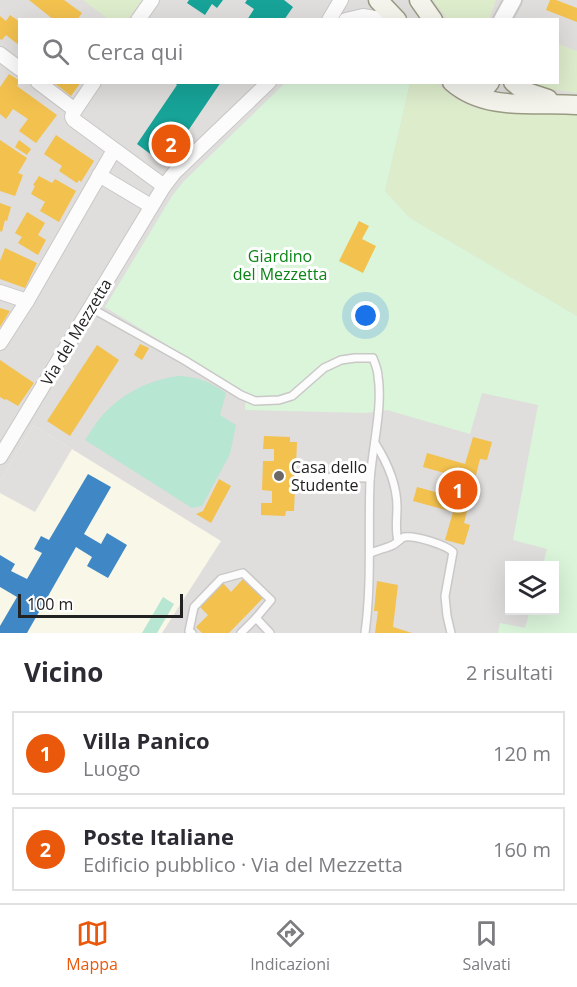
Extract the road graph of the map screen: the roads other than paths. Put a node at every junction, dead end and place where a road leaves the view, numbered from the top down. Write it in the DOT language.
graph roads {
  1 [pos="152,0"];
  2 [pos="341,0"];
  3 [pos="378,0"];
  4 [pos="419,0"];
  5 [pos="513,0"];
  6 [pos="139,18"];
  7 [pos="330,18"];
  8 [pos="354,18"];
  9 [pos="374,18"];
  10 [pos="395,18"];
  11 [pos="432,18"];
  12 [pos="502,18"];
  13 [pos="508,18"];
  14 [pos="0,54"];
  15 [pos="18,68"];
  16 [pos="41,84"];
  17 [pos="93,84"];
  18 [pos="267,84"];
  19 [pos="489,84"];
  20 [pos="515,84"];
  21 [pos="457,86"];
  22 [pos="569,104"];
  23 [pos="75,110"];
  24 [pos="114,150"];
  25 [pos="99,175"];
  26 [pos="164,186"];
  27 [pos="151,206"];
  28 [pos="0,292"];
  29 [pos="27,301"];
  30 [pos="91,308"];
  31 [pos="0,343"];
  32 [pos="374,442"];
  33 [pos="0,457"];
  34 [pos="303,477"];
  35 [pos="370,478"];
  36 [pos="398,541"];
  37 [pos="370,553"];
  38 [pos="256,618"];
  39 [pos="192,633"];
  40 [pos="241,633"];
  41 [pos="270,633"];
  42 [pos="366,633"];
  43 [pos="451,633"];
  1 -- 6 [label="street"];
  2 -- 7 [label="street"];
  3 -- 10 [label="main road"];
  4 -- 11 [label="main road"];
  5 -- 12 [label="street"];
  5 -- 13 [label="street"];
  8 -- 9 [label="street"];
  14 -- 15 [label="street"];
  16 -- 23 [label="street"];
  17 -- 23 [label="street"];
  18 -- 26 [label="street, Via del Mezzetta"];
  19 -- 21 [label="main road"];
  20 -- 22 [label="main road"];
  21 -- 22 [label="main road"];
  23 -- 24 [label="street"];
  24 -- 25 [label="street"];
  24 -- 26 [label="street"];
  25 -- 27 [label="street"];
  25 -- 29 [label="street"];
  26 -- 27 [label="street, Via del Mezzetta"];
  27 -- 30 [label="street, Via del Mezzetta"];
  28 -- 29 [label="street"];
  29 -- 31 [label="street"];
  30 -- 32 [label="lane"];
  30 -- 33 [label="street, Via del Mezzetta"];
  32 -- 35 [label="lane"];
  32 -- 36 [label="lane"];
  34 -- 35 [label="lane"];
  35 -- 37 [label="lane"];
  36 -- 37 [label="lane"];
  36 -- 43 [label="lane"];
  37 -- 42 [label="lane"];
  38 -- 39 [label="lane"];
  38 -- 40 [label="lane"];
  38 -- 41 [label="lane"];
}
